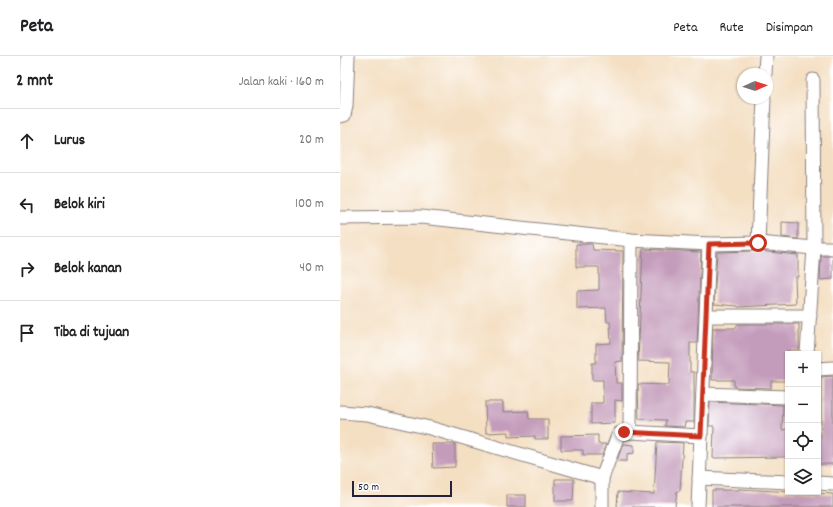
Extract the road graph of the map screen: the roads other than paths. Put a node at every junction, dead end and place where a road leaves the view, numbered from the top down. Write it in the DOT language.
graph roads {
  1 [pos="348,56"];
  2 [pos="766,56"];
  3 [pos="765,68"];
  4 [pos="813,80"];
  5 [pos="764,104"];
  6 [pos="340,116"];
  7 [pos="340,218"];
  8 [pos="631,240"];
  9 [pos="758,243"];
  10 [pos="709,244"];
  11 [pos="814,248"];
  12 [pos="833,248"];
  13 [pos="707,316"];
  14 [pos="810,316"];
  15 [pos="807,351"];
  16 [pos="833,368"];
  17 [pos="821,369"];
  18 [pos="702,394"];
  19 [pos="785,397"];
  20 [pos="340,412"];
  21 [pos="630,432"];
  22 [pos="701,436"];
  23 [pos="602,478"];
  24 [pos="699,478"];
  25 [pos="785,482"];
  26 [pos="821,483"];
  27 [pos="833,484"];
  28 [pos="602,507"];
  29 [pos="698,507"];
  1 -- 6 [label="street"];
  2 -- 3 [label="street"];
  4 -- 11 [label="street"];
  5 -- 9 [label="street"];
  7 -- 8 [label="street"];
  8 -- 10 [label="street"];
  8 -- 21 [label="street"];
  9 -- 10 [label="street"];
  9 -- 11 [label="street"];
  10 -- 13 [label="street"];
  11 -- 12 [label="street"];
  11 -- 14 [label="street"];
  13 -- 14 [label="street"];
  13 -- 18 [label="street"];
  14 -- 15 [label="street"];
  16 -- 17 [label="street"];
  18 -- 19 [label="street"];
  18 -- 22 [label="street"];
  20 -- 23 [label="street"];
  21 -- 22 [label="street"];
  21 -- 23 [label="street"];
  22 -- 24 [label="street"];
  23 -- 28 [label="street"];
  24 -- 25 [label="street"];
  24 -- 29 [label="street"];
  26 -- 27 [label="street"];
}
